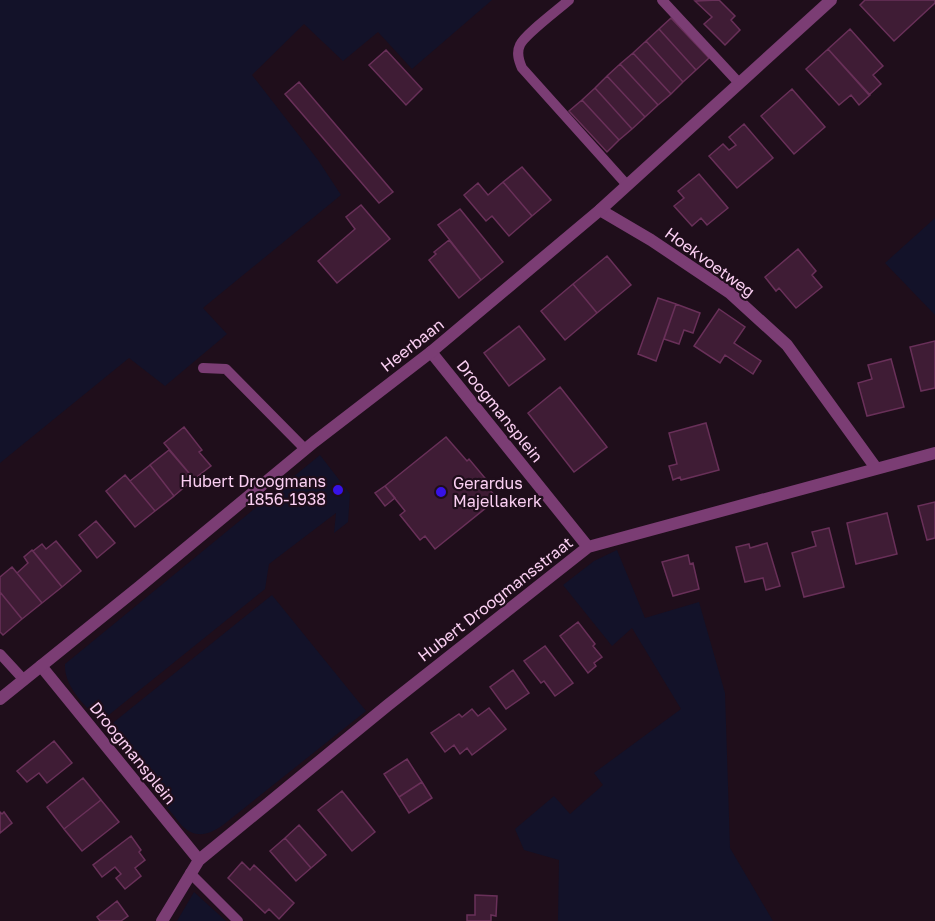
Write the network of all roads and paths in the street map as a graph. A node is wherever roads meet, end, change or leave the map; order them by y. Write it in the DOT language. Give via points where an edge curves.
graph roads {
  1 [pos="569,0"];
  2 [pos="662,0"];
  3 [pos="831,0"];
  4 [pos="739,83"];
  5 [pos="627,185"];
  6 [pos="600,210"];
  7 [pos="431,352"];
  8 [pos="204,368"];
  9 [pos="305,449"];
  10 [pos="935,453"];
  11 [pos="876,468"];
  12 [pos="588,547"];
  13 [pos="0,654"];
  14 [pos="41,666"];
  15 [pos="24,680"];
  16 [pos="0,699"];
  17 [pos="199,860"];
  18 [pos="190,873"];
  19 [pos="162,921"];
  20 [pos="238,921"];
  1 -- 5 [label="lane" via="521,43 519,62"];
  2 -- 4 [label="lane"];
  3 -- 4 [label="street, Heerbaan"];
  4 -- 5 [label="street, Heerbaan"];
  5 -- 6 [label="street, Heerbaan"];
  6 -- 7 [label="street, Heerbaan"];
  6 -- 11 [label="street, Hoekvoetweg" via="730,293 787,345"];
  7 -- 9 [label="street, Heerbaan"];
  7 -- 12 [label="street, Droogmansplein"];
  8 -- 9 [label="lane" via="226,369"];
  9 -- 14 [label="street, Heerbaan"];
  10 -- 11 [label="street, Hubert Droogmansstraat"];
  11 -- 12 [label="street, Hubert Droogmansstraat"];
  12 -- 17 [label="street, Hubert Droogmansstraat"];
  13 -- 15 [label="lane"];
  14 -- 15 [label="street, Heerbaan"];
  14 -- 17 [label="street, Droogmansplein"];
  15 -- 16 [label="street, Heerbaan"];
  17 -- 18 [label="street, Hubert Droogmansstraat"];
  18 -- 19 [label="street, Hubert Droogmansstraat"];
  18 -- 20 [label="lane"];
}
